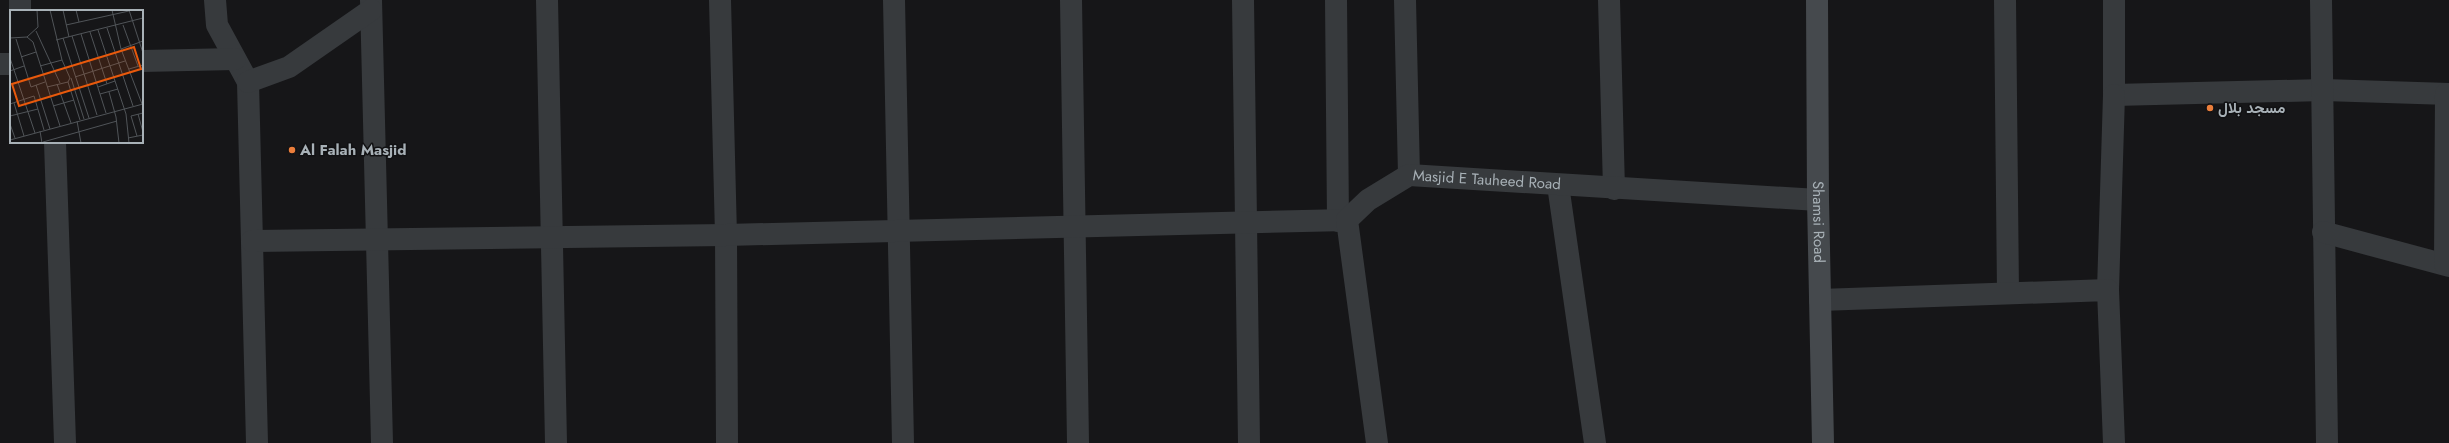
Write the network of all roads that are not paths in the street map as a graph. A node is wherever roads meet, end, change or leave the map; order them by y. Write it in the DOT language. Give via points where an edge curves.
graph roads {
  1 [pos="215,0"];
  2 [pos="548,0"];
  3 [pos="720,0"];
  4 [pos="894,0"];
  5 [pos="1071,0"];
  6 [pos="1244,0"];
  7 [pos="1336,0"];
  8 [pos="1405,0"];
  9 [pos="1609,0"];
  10 [pos="1817,0"];
  11 [pos="2005,0"];
  12 [pos="2114,0"];
  13 [pos="2321,0"];
  14 [pos="371,5"];
  15 [pos="235,59"];
  16 [pos="143,61"];
  17 [pos="248,82"];
  18 [pos="2324,90"];
  19 [pos="2114,94"];
  20 [pos="2448,94"];
  21 [pos="54,143"];
  22 [pos="1409,175"];
  23 [pos="1558,184"];
  24 [pos="1614,189"];
  25 [pos="1818,200"];
  26 [pos="1343,220"];
  27 [pos="1246,223"];
  28 [pos="1076,227"];
  29 [pos="898,230"];
  30 [pos="2323,232"];
  31 [pos="726,235"];
  32 [pos="552,238"];
  33 [pos="377,239"];
  34 [pos="252,240"];
  35 [pos="2447,265"];
  36 [pos="2108,290"];
  37 [pos="2008,293"];
  38 [pos="1820,300"];
  39 [pos="65,443"];
  40 [pos="257,443"];
  41 [pos="382,443"];
  42 [pos="556,443"];
  43 [pos="727,443"];
  44 [pos="903,443"];
  45 [pos="1078,443"];
  46 [pos="1249,443"];
  47 [pos="1377,443"];
  48 [pos="1595,443"];
  49 [pos="1822,443"];
  50 [pos="2114,443"];
  51 [pos="2327,443"];
  1 -- 15 [label="street" via="217,25"];
  2 -- 32 [label="street"];
  3 -- 31 [label="street"];
  4 -- 29 [label="street"];
  5 -- 28 [label="street"];
  6 -- 27 [label="street"];
  7 -- 26 [label="street"];
  8 -- 22 [label="street"];
  9 -- 24 [label="street"];
  10 -- 25 [label="street, Shamsi Road"];
  11 -- 37 [label="street"];
  12 -- 19 [label="street"];
  13 -- 18 [label="street"];
  14 -- 17 [label="street" via="289,67"];
  14 -- 33 [label="street"];
  15 -- 16 [label="street"];
  15 -- 17 [label="street"];
  17 -- 34 [label="street"];
  18 -- 19 [label="street"];
  18 -- 20 [label="street"];
  18 -- 30 [label="street"];
  19 -- 36 [label="street"];
  20 -- 35 [label="street"];
  21 -- 39 [label="street"];
  22 -- 23 [label="street, Masjid E Tauheed Road"];
  22 -- 26 [label="street, Masjid E Tauheed Road" via="1368,200"];
  23 -- 24 [label="street, Masjid E Tauheed Road"];
  23 -- 48 [label="street"];
  24 -- 25 [label="street, Masjid E Tauheed Road"];
  25 -- 38 [label="street, Shamsi Road"];
  26 -- 27 [label="street"];
  26 -- 47 [label="street"];
  27 -- 28 [label="street"];
  27 -- 46 [label="street"];
  28 -- 29 [label="street"];
  28 -- 45 [label="street"];
  29 -- 31 [label="street"];
  29 -- 44 [label="street"];
  30 -- 35 [label="street"];
  30 -- 51 [label="street"];
  31 -- 32 [label="street"];
  31 -- 43 [label="street"];
  32 -- 33 [label="street"];
  32 -- 42 [label="street"];
  33 -- 34 [label="street"];
  33 -- 41 [label="street"];
  34 -- 40 [label="street"];
  36 -- 37 [label="street"];
  36 -- 50 [label="street"];
  37 -- 38 [label="street"];
  38 -- 49 [label="street, Shamsi Road"];
}
